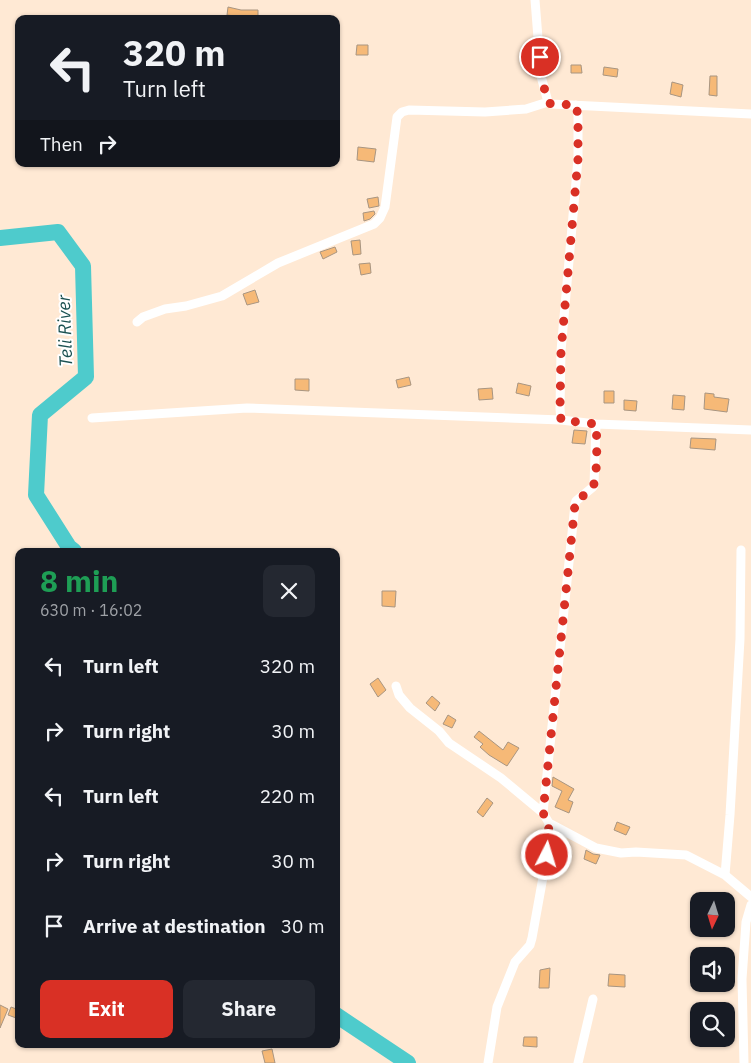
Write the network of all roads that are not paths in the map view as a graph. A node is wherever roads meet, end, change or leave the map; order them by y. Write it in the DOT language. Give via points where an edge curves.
graph roads {
  1 [pos="536,0"];
  2 [pos="548,102"];
  3 [pos="576,105"];
  4 [pos="751,114"];
  5 [pos="137,322"];
  6 [pos="92,418"];
  7 [pos="561,420"];
  8 [pos="596,424"];
  9 [pos="751,430"];
  10 [pos="741,550"];
  11 [pos="396,686"];
  12 [pos="543,813"];
  13 [pos="549,823"];
  14 [pos="725,875"];
  15 [pos="751,897"];
  16 [pos="751,905"];
  17 [pos="593,998"];
  18 [pos="488,1063"];
  19 [pos="578,1063"];
  20 [pos="744,1063"];
  1 -- 2 [label="street" via="541,76"];
  2 -- 3 [label="street"];
  2 -- 5 [label="street" via="526,109 485,112 402,112 397,117 385,207 374,224 278,263 222,296 165,309"];
  3 -- 4 [label="street"];
  3 -- 7 [label="street" via="578,159 561,351"];
  6 -- 7 [label="street" via="247,408"];
  7 -- 8 [label="street"];
  8 -- 9 [label="street"];
  8 -- 12 [label="street" via="594,484 575,504"];
  10 -- 14 [label="street" via="740,640"];
  11 -- 12 [label="street" via="410,708 449,743 501,778"];
  12 -- 13 [label="street"];
  13 -- 14 [label="street" via="596,848 621,854 686,855"];
  13 -- 18 [label="street" via="547,855 532,938 515,962 497,1006"];
  14 -- 15 [label="street"];
  16 -- 20 [label="street" via="746,922 742,979"];
  17 -- 19 [label="street"];
}
